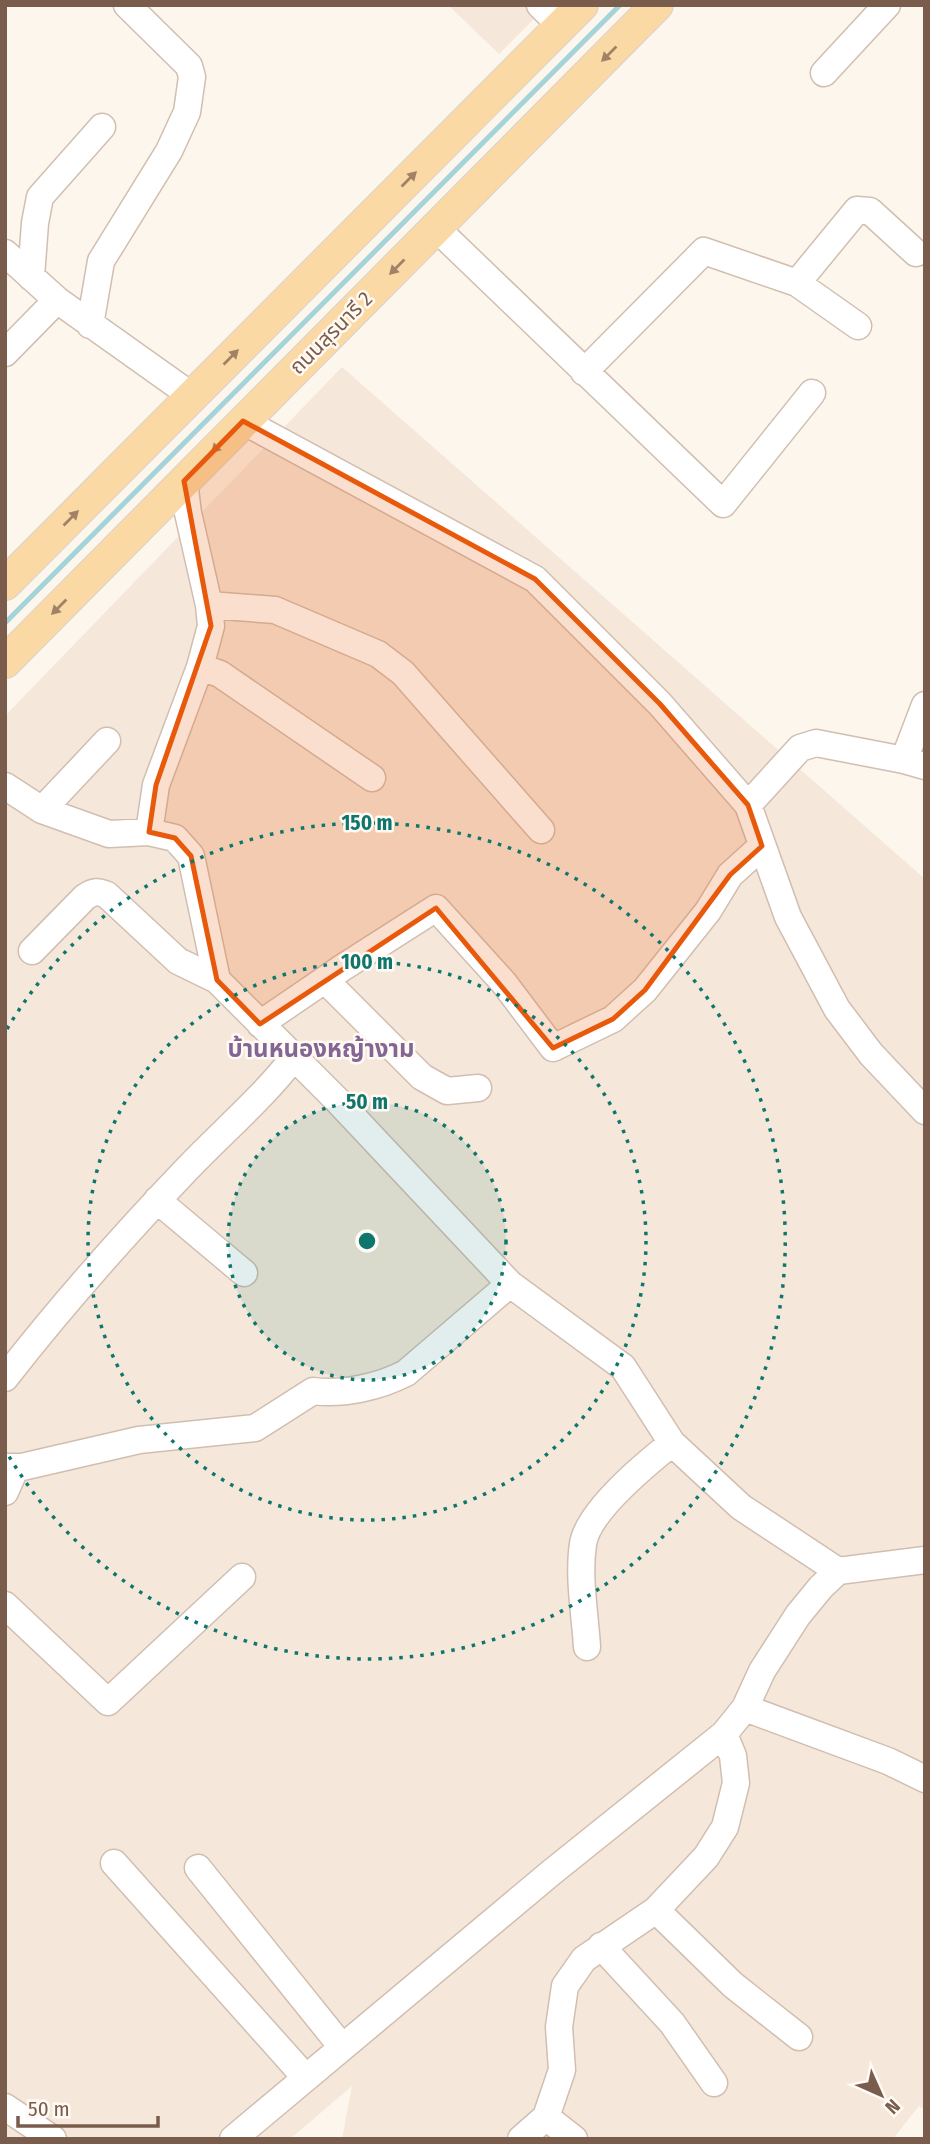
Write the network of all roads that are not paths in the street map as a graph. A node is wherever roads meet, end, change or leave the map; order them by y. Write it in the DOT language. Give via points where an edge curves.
graph roads {
  1 [pos="127,5"];
  2 [pos="657,5"];
  3 [pos="887,5"];
  4 [pos="561,12"];
  5 [pos="824,73"];
  6 [pos="102,127"];
  7 [pos="436,228"];
  8 [pos="5,253"];
  9 [pos="916,253"];
  10 [pos="31,276"];
  11 [pos="797,283"];
  12 [pos="57,300"];
  13 [pos="90,325"];
  14 [pos="858,326"];
  15 [pos="5,353"];
  16 [pos="584,372"];
  17 [pos="812,393"];
  18 [pos="192,396"];
  19 [pos="243,421"];
  20 [pos="184,481"];
  21 [pos="5,584"];
  22 [pos="209,605"];
  23 [pos="5,662"];
  24 [pos="200,667"];
  25 [pos="925,705"];
  26 [pos="107,741"];
  27 [pos="914,763"];
  28 [pos="372,778"];
  29 [pos="5,786"];
  30 [pos="748,805"];
  31 [pos="42,810"];
  32 [pos="541,830"];
  33 [pos="149,832"];
  34 [pos="762,846"];
  35 [pos="32,951"];
  36 [pos="217,980"];
  37 [pos="324,980"];
  38 [pos="260,1024"];
  39 [pos="294,1057"];
  40 [pos="478,1088"];
  41 [pos="925,1111"];
  42 [pos="157,1200"];
  43 [pos="244,1273"];
  44 [pos="510,1284"];
  45 [pos="5,1378"];
  46 [pos="672,1443"];
  47 [pos="11,1467"];
  48 [pos="5,1492"];
  49 [pos="925,1560"];
  50 [pos="838,1572"];
  51 [pos="242,1577"];
  52 [pos="5,1605"];
  53 [pos="587,1647"];
  54 [pos="745,1708"];
  55 [pos="724,1734"];
  56 [pos="925,1779"];
  57 [pos="114,1863"];
  58 [pos="198,1868"];
  59 [pos="656,1910"];
  60 [pos="601,1946"];
  61 [pos="799,2037"];
  62 [pos="342,2047"];
  63 [pos="306,2078"];
  64 [pos="714,2083"];
  65 [pos="8,2117"];
  66 [pos="546,2117"];
  67 [pos="52,2139"];
  68 [pos="233,2139"];
  69 [pos="521,2139"];
  70 [pos="574,2139"];
  1 -- 13 [label="street" via="189,66 192,77 187,112 170,151 101,261"];
  2 -- 7 [label="main road, ถนนสุรนารี 2, one-way"];
  3 -- 5 [label="street"];
  18 -- 4 [label="main road, one-way"];
  6 -- 10 [label="street" via="40,197"];
  7 -- 16 [label="street"];
  7 -- 19 [label="main road, ถนนสุรนารี 2, one-way"];
  8 -- 10 [label="street"];
  9 -- 11 [label="street" via="870,211 858,210"];
  10 -- 12 [label="street"];
  11 -- 14 [label="street"];
  11 -- 16 [label="street" via="704,251"];
  12 -- 13 [label="street"];
  12 -- 15 [label="street"];
  13 -- 18 [label="street"];
  16 -- 17 [label="street" via="723,504"];
  21 -- 18 [label="main road, one-way"];
  19 -- 20 [label="main road, ถนนสุรนารี 2, one-way"];
  19 -- 30 [label="street" via="535,579 660,704"];
  20 -- 22 [label="street"];
  20 -- 23 [label="main road, ถนนสุรนารี 2, one-way"];
  22 -- 24 [label="street" via="211,626"];
  22 -- 32 [label="street" via="275,610 378,654 403,673"];
  24 -- 28 [label="street" via="220,674"];
  24 -- 33 [label="street" via="156,785"];
  25 -- 27 [label="street"];
  26 -- 31 [label="street"];
  27 -- 30 [label="street" via="816,743 800,748"];
  29 -- 31 [label="street"];
  30 -- 34 [label="street"];
  31 -- 33 [label="street" via="109,834"];
  33 -- 36 [label="street" via="175,838 191,856"];
  34 -- 37 [label="street" via="730,876 645,990 613,1019 553,1048 504,983 436,908"];
  34 -- 41 [label="street" via="788,917 837,1009 870,1054"];
  35 -- 36 [label="street" via="85,897 100,892 178,961"];
  36 -- 38 [label="street"];
  37 -- 38 [label="street"];
  37 -- 40 [label="street" via="422,1077 447,1091"];
  38 -- 39 [label="street"];
  39 -- 42 [label="street"];
  39 -- 44 [label="street"];
  42 -- 43 [label="street"];
  42 -- 45 [label="street" via="80,1284"];
  44 -- 46 [label="street" via="623,1367"];
  44 -- 47 [label="street" via="406,1373 377,1384 332,1393 313,1391 255,1428 139,1440"];
  46 -- 50 [label="street" via="741,1507"];
  46 -- 53 [label="street" via="630,1479 587,1531 583,1542"];
  47 -- 48 [label="street"];
  49 -- 50 [label="street"];
  50 -- 54 [label="street" via="798,1615 762,1671"];
  51 -- 52 [label="street" via="108,1702"];
  54 -- 55 [label="street"];
  54 -- 56 [label="street"];
  55 -- 59 [label="street" via="736,1770 730,1815 706,1857"];
  55 -- 62 [label="street"];
  57 -- 63 [label="street"];
  58 -- 62 [label="street"];
  59 -- 60 [label="street"];
  59 -- 61 [label="street" via="733,1984"];
  60 -- 64 [label="street" via="672,2023"];
  60 -- 66 [label="street" via="584,1959 565,1986 559,2027 562,2070"];
  62 -- 63 [label="street"];
  63 -- 68 [label="street"];
  65 -- 67 [label="street"];
  66 -- 69 [label="street"];
  66 -- 70 [label="street"];
}
